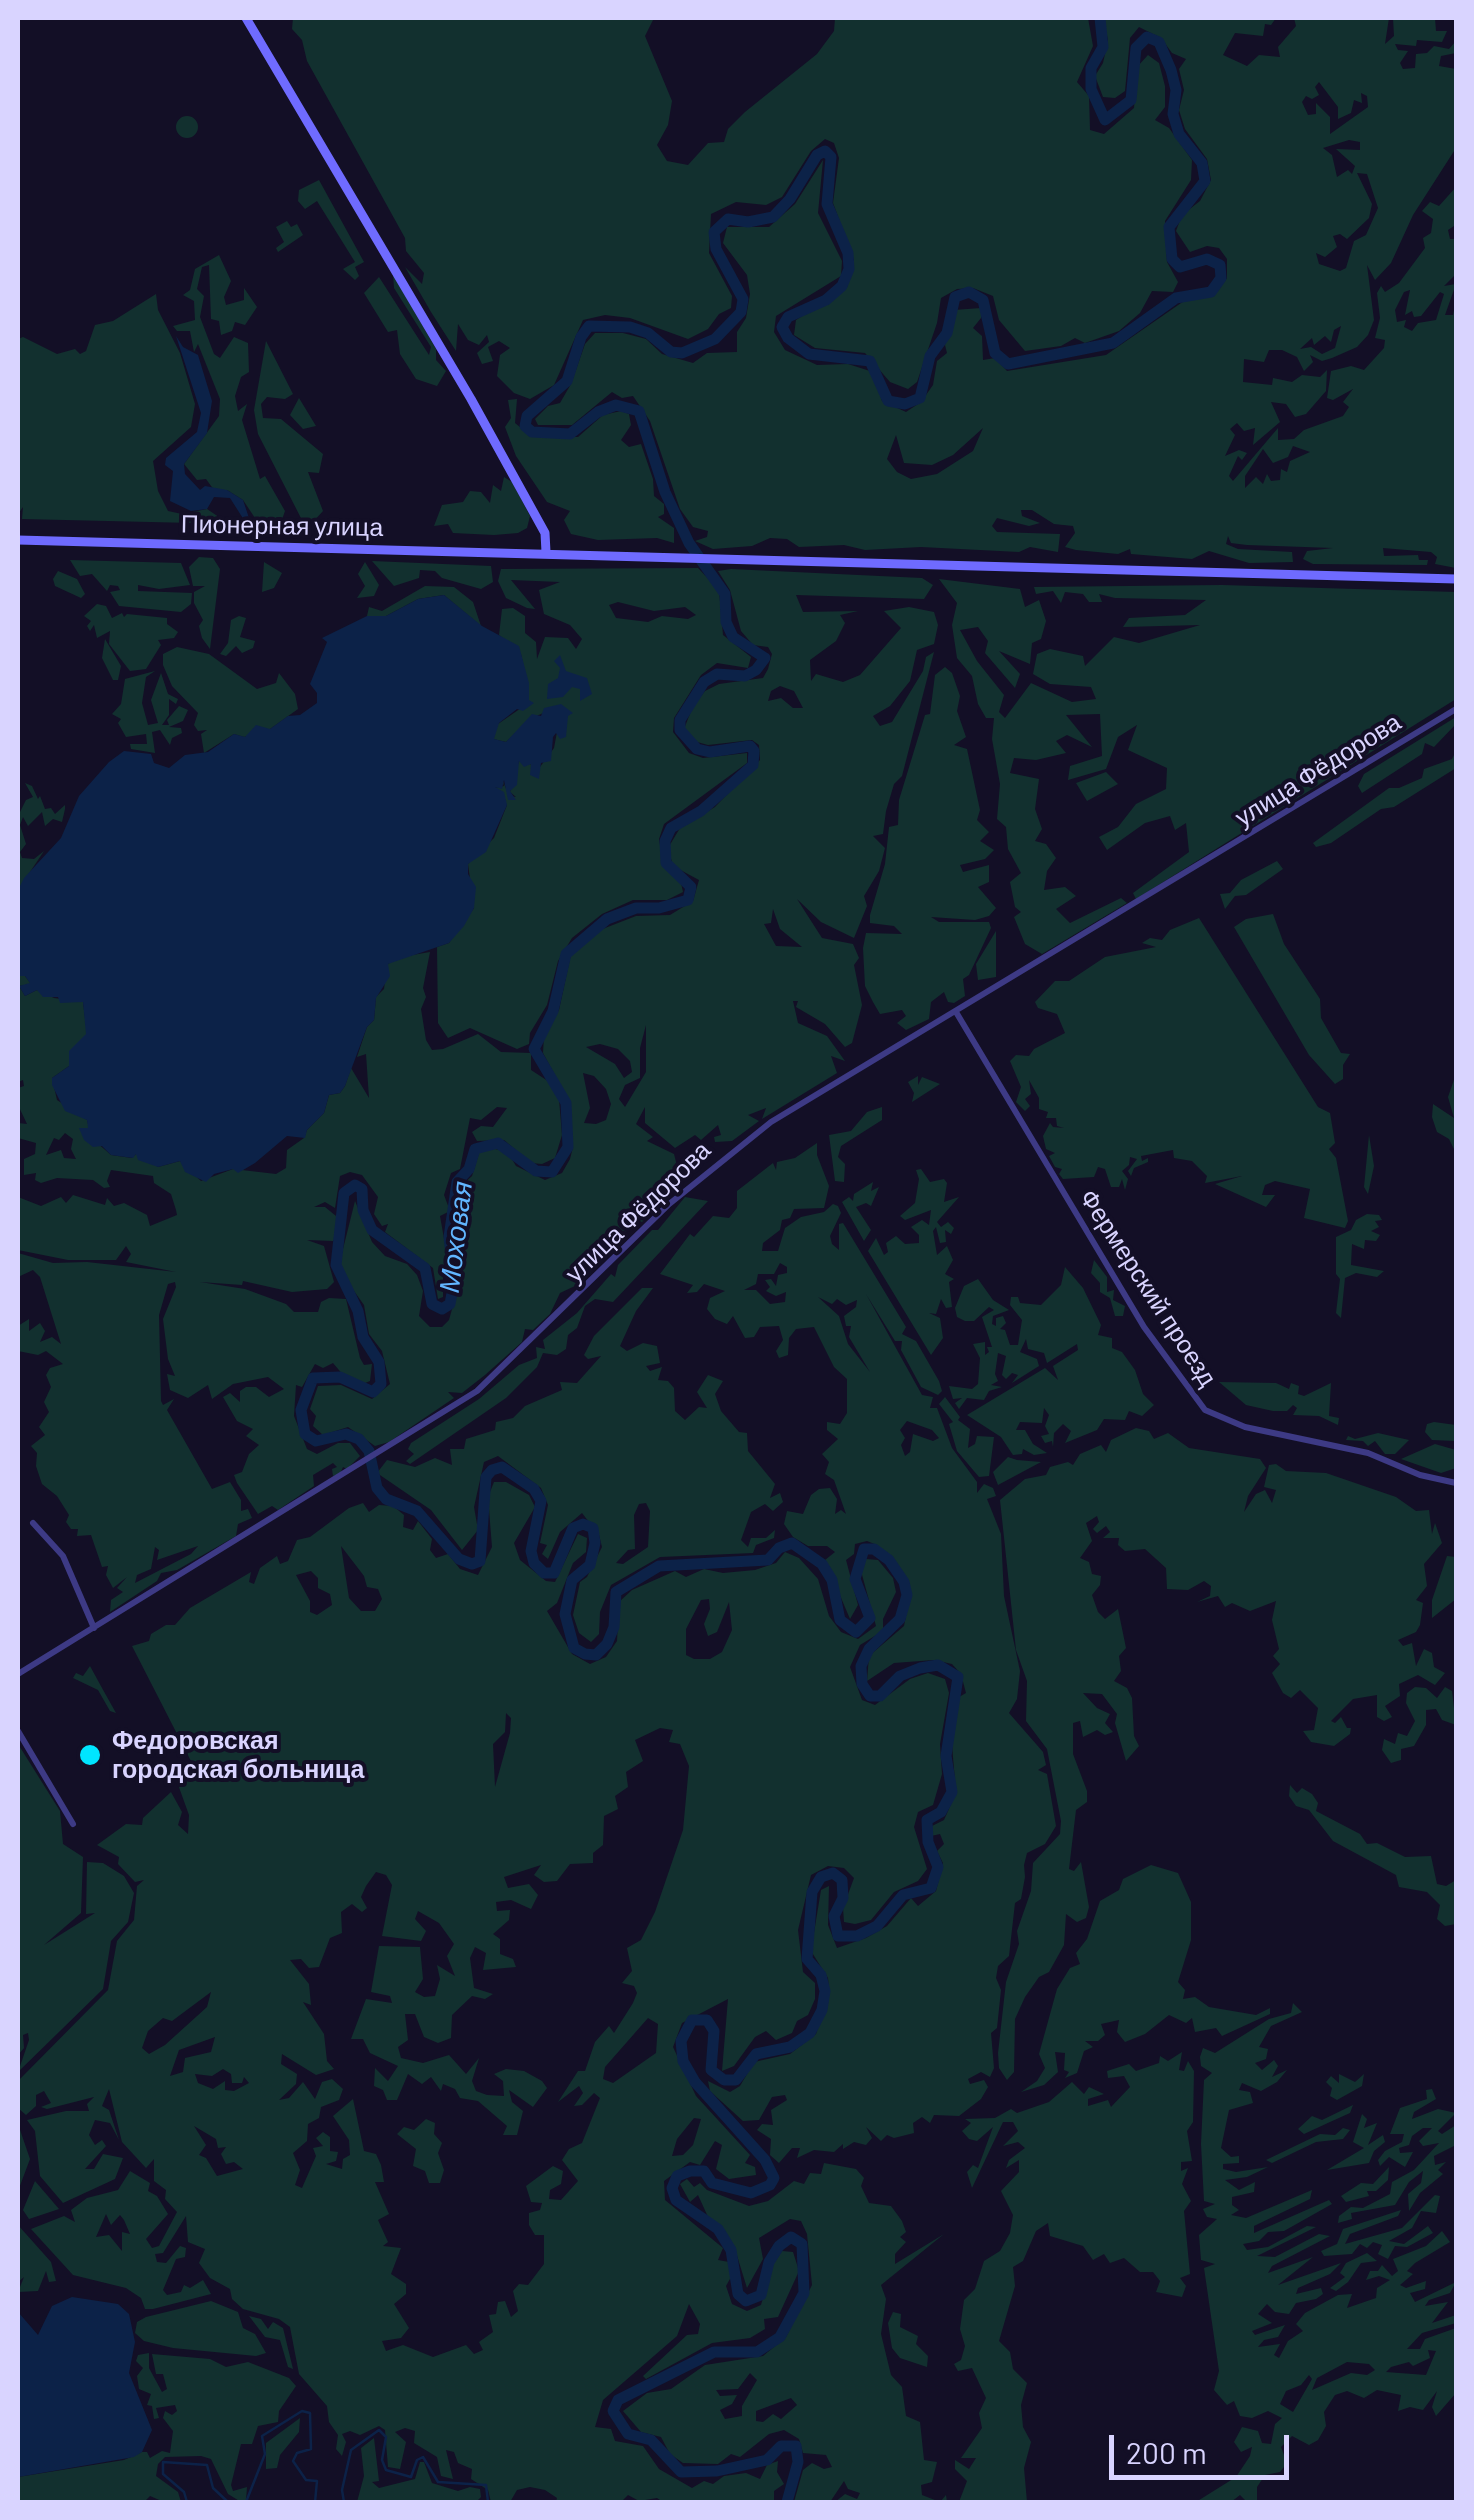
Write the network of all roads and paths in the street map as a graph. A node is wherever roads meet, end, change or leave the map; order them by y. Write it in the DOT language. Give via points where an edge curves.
graph roads {
  1 [pos="246,18"];
  2 [pos="18,540"];
  3 [pos="546,552"];
  4 [pos="1456,579"];
  5 [pos="1456,709"];
  6 [pos="956,1012"];
  7 [pos="1456,1483"];
  8 [pos="33,1523"];
  9 [pos="94,1628"];
  10 [pos="18,1674"];
  11 [pos="18,1731"];
  12 [pos="73,1824"];
  1 -- 3 [label="main road" via="471,399 545,533"];
  2 -- 3 [label="main road, Пионерная улица"];
  3 -- 4 [label="main road, Пионерная улица"];
  5 -- 6 [label="street, улица Фёдорова"];
  6 -- 7 [label="street, Фермерский проезд" via="1144,1327 1205,1410"];
  6 -- 9 [label="street, улица Фёдорова" via="720,1159 494,1378"];
  8 -- 9 [label="street" via="62,1556"];
  9 -- 10 [label="street, улица Фёдорова"];
  11 -- 12 [label="street"];
}
